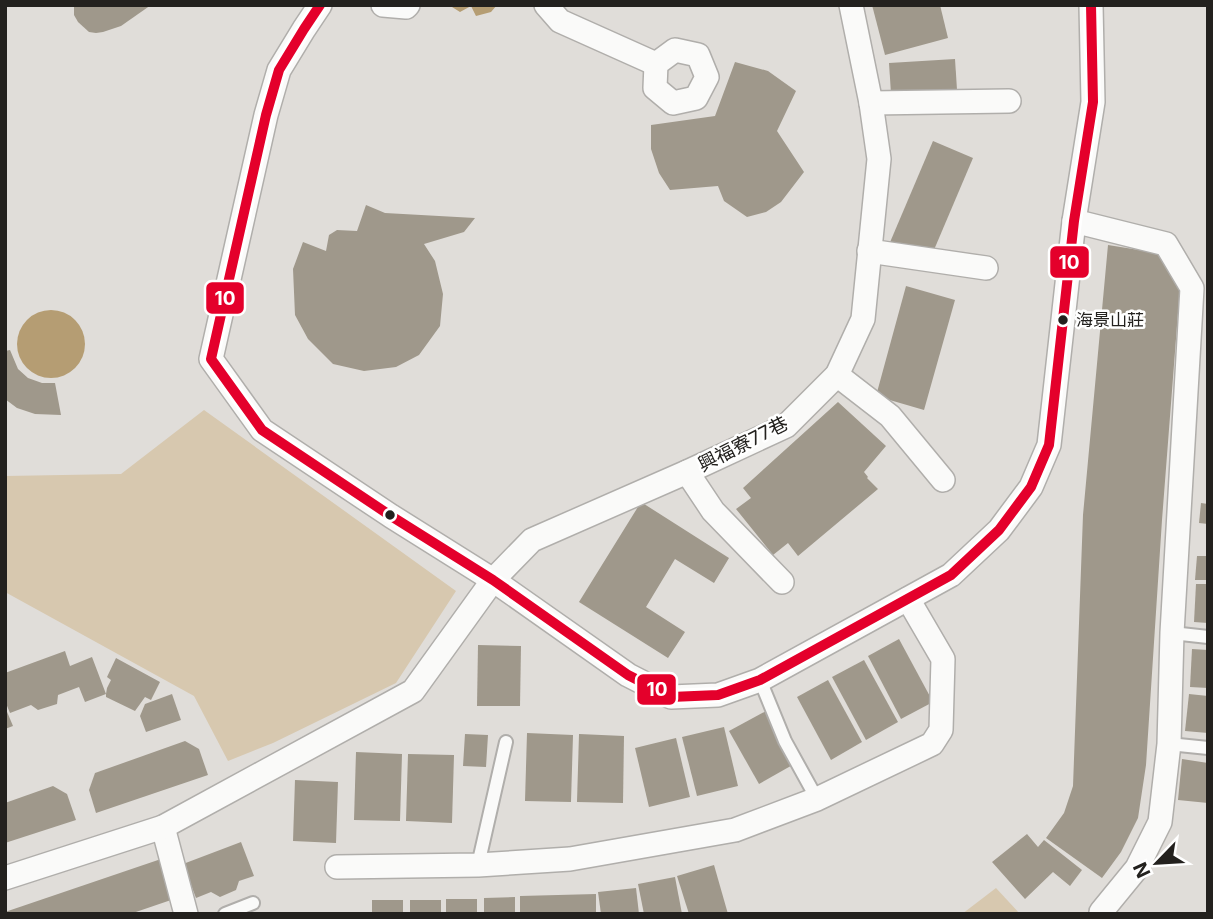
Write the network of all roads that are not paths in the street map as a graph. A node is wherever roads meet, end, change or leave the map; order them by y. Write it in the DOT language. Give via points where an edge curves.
graph roads {
  1 [pos="320,5"];
  2 [pos="383,5"];
  3 [pos="408,5"];
  4 [pos="546,5"];
  5 [pos="851,5"];
  6 [pos="1091,5"];
  7 [pos="656,64"];
  8 [pos="1009,101"];
  9 [pos="871,103"];
  10 [pos="1074,221"];
  11 [pos="869,251"];
  12 [pos="986,268"];
  13 [pos="837,375"];
  14 [pos="687,472"];
  15 [pos="943,480"];
  16 [pos="493,580"];
  17 [pos="782,582"];
  18 [pos="908,599"];
  19 [pos="1172,633"];
  20 [pos="1208,636"];
  21 [pos="760,680"];
  22 [pos="506,743"];
  23 [pos="1169,744"];
  24 [pos="1208,748"];
  25 [pos="817,799"];
  26 [pos="163,827"];
  27 [pos="478,865"];
  28 [pos="337,867"];
  29 [pos="5,878"];
  30 [pos="253,903"];
  31 [pos="1101,912"];
  32 [pos="186,914"];
  33 [pos="225,914"];
  1 -- 16 [label="street" via="279,70 265,114 211,359 262,430"];
  2 -- 3 [label="street"];
  4 -- 7 [label="street" via="559,21"];
  5 -- 9 [label="street, 興福寮77巷"];
  6 -- 10 [label="street" via="1093,102"];
  8 -- 9 [label="street"];
  9 -- 11 [label="street, 興福寮77巷" via="879,159"];
  10 -- 18 [label="street" via="1049,445 1031,487 999,530 951,575"];
  10 -- 19 [label="street" via="1167,244 1192,288"];
  11 -- 12 [label="street"];
  11 -- 13 [label="street, 興福寮77巷" via="863,319"];
  13 -- 14 [label="street, 興福寮77巷" via="786,426"];
  13 -- 15 [label="street" via="890,416"];
  14 -- 16 [label="street, 興福寮77巷" via="532,540"];
  14 -- 17 [label="street" via="713,510"];
  16 -- 21 [label="street" via="628,675 671,697 718,695"];
  16 -- 26 [label="street, 興福寮77巷" via="413,691"];
  18 -- 21 [label="street"];
  18 -- 25 [label="street" via="943,659 941,730 932,744"];
  19 -- 20 [label="lane"];
  19 -- 23 [label="street"];
  21 -- 25 [label="lane" via="785,741"];
  22 -- 27 [label="lane"];
  23 -- 24 [label="lane"];
  23 -- 31 [label="street" via="1160,822 1137,868"];
  25 -- 27 [label="street" via="735,830 570,859"];
  26 -- 29 [label="street, 興福寮77巷"];
  26 -- 32 [label="street"];
  27 -- 28 [label="street"];
  30 -- 33 [label="lane"];
}
